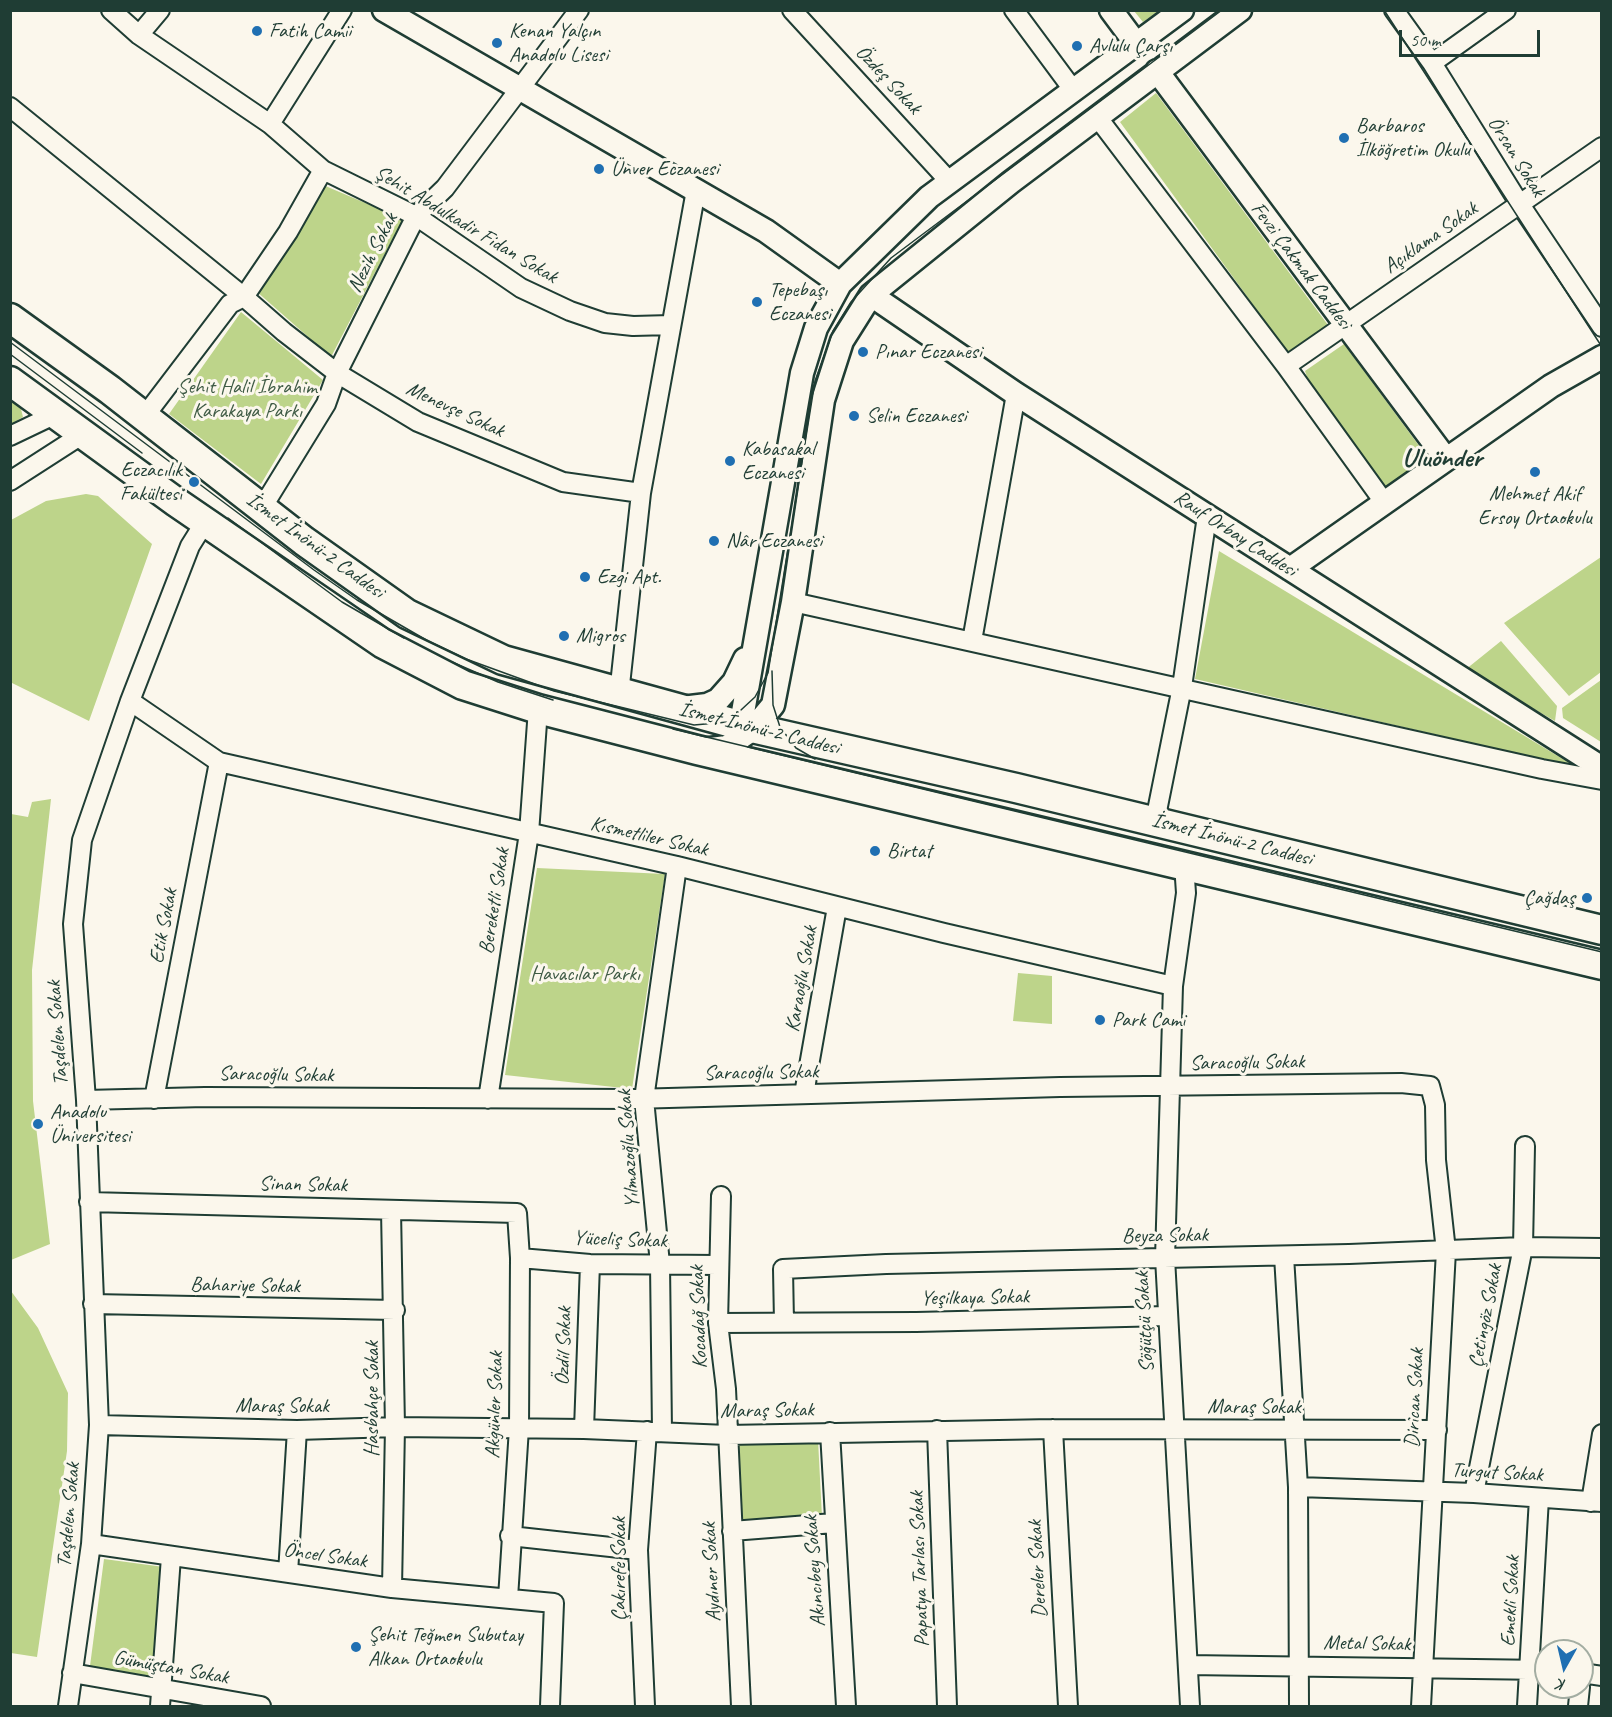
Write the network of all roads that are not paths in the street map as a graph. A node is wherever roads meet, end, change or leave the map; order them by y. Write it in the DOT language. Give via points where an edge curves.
graph roads {
  1 [pos="111,10"];
  2 [pos="160,10"];
  3 [pos="342,10"];
  4 [pos="384,10"];
  5 [pos="579,10"];
  6 [pos="792,10"];
  7 [pos="1014,10"];
  8 [pos="1111,10"];
  9 [pos="1182,10"];
  10 [pos="1240,10"];
  11 [pos="1394,10"];
  12 [pos="1506,10"];
  13 [pos="139,35"];
  14 [pos="1137,45"];
  15 [pos="1432,63"];
  16 [pos="1157,71"];
  17 [pos="519,89"];
  18 [pos="1074,91"];
  19 [pos="10,107"];
  20 [pos="1098,118"];
  21 [pos="270,124"];
  22 [pos="1602,147"];
  23 [pos="323,170"];
  24 [pos="950,182"];
  25 [pos="696,190"];
  26 [pos="1519,203"];
  27 [pos="416,216"];
  28 [pos="840,284"];
  29 [pos="871,295"];
  30 [pos="244,297"];
  31 [pos="10,318"];
  32 [pos="671,325"];
  33 [pos="1346,325"];
  34 [pos="1602,327"];
  35 [pos="1602,357"];
  36 [pos="1286,366"];
  37 [pos="337,373"];
  38 [pos="10,381"];
  39 [pos="1016,394"];
  40 [pos="56,414"];
  41 [pos="144,417"];
  42 [pos="83,434"];
  43 [pos="10,436"];
  44 [pos="1446,459"];
  45 [pos="10,481"];
  46 [pos="641,493"];
  47 [pos="1384,502"];
  48 [pos="262,508"];
  49 [pos="1207,516"];
  50 [pos="205,522"];
  51 [pos="1290,569"];
  52 [pos="793,602"];
  53 [pos="760,619"];
  54 [pos="972,641"];
  55 [pos="778,685"];
  56 [pos="1182,687"];
  57 [pos="619,694"];
  58 [pos="130,701"];
  59 [pos="666,706"];
  60 [pos="538,709"];
  61 [pos="744,731"];
  62 [pos="810,742"];
  63 [pos="697,750"];
  64 [pos="219,762"];
  65 [pos="761,765"];
  66 [pos="1602,768"];
  67 [pos="1602,780"];
  68 [pos="1155,821"];
  69 [pos="529,833"];
  70 [pos="1184,864"];
  71 [pos="677,866"];
  72 [pos="837,906"];
  73 [pos="1602,930"];
  74 [pos="1602,964"];
  75 [pos="1173,986"];
  76 [pos="1169,1086"];
  77 [pos="1433,1092"];
  78 [pos="804,1094"];
  79 [pos="154,1098"];
  80 [pos="488,1099"];
  81 [pos="644,1099"];
  82 [pos="86,1100"];
  83 [pos="1525,1146"];
  84 [pos="721,1196"];
  85 [pos="89,1202"];
  86 [pos="391,1210"];
  87 [pos="517,1213"];
  88 [pos="1523,1247"];
  89 [pos="1602,1248"];
  90 [pos="1446,1251"];
  91 [pos="1284,1256"];
  92 [pos="520,1258"];
  93 [pos="1165,1258"];
  94 [pos="590,1264"];
  95 [pos="660,1264"];
  96 [pos="719,1265"];
  97 [pos="93,1304"];
  98 [pos="395,1310"];
  99 [pos="1167,1316"];
  100 [pos="784,1322"];
  101 [pos="718,1323"];
  102 [pos="99,1425"];
  103 [pos="395,1427"];
  104 [pos="519,1428"];
  105 [pos="584,1429"];
  106 [pos="1053,1429"];
  107 [pos="1173,1429"];
  108 [pos="297,1430"];
  109 [pos="937,1430"];
  110 [pos="1295,1430"];
  111 [pos="1437,1430"];
  112 [pos="655,1431"];
  113 [pos="830,1432"];
  114 [pos="1602,1434"];
  115 [pos="726,1436"];
  116 [pos="1298,1487"];
  117 [pos="1432,1492"];
  118 [pos="1474,1493"];
  119 [pos="1539,1498"];
  120 [pos="1596,1502"];
  121 [pos="834,1523"];
  122 [pos="732,1531"];
  123 [pos="510,1536"];
  124 [pos="91,1544"];
  125 [pos="638,1550"];
  126 [pos="171,1557"];
  127 [pos="288,1573"];
  128 [pos="392,1588"];
  129 [pos="508,1598"];
  130 [pos="1538,1639"];
  131 [pos="1188,1665"];
  132 [pos="1299,1665"];
  133 [pos="1425,1667"];
  134 [pos="1534,1669"];
  135 [pos="72,1673"];
  136 [pos="1534,1683"];
  137 [pos="162,1697"];
  138 [pos="68,1707"];
  139 [pos="261,1707"];
  140 [pos="550,1707"];
  141 [pos="645,1707"];
  142 [pos="741,1707"];
  143 [pos="846,1707"];
  144 [pos="948,1707"];
  145 [pos="1068,1707"];
  146 [pos="1190,1707"];
  147 [pos="1299,1707"];
  148 [pos="1421,1707"];
  149 [pos="1527,1707"];
  1 -- 13 [label="street, Şehit Abdulkadir Fidan Sokak"];
  2 -- 13 [label="street"];
  3 -- 21 [label="street"];
  4 -- 17 [label="street"];
  5 -- 17 [label="street, Nezih Sokak"];
  6 -- 24 [label="street, Özdeş Sokak"];
  7 -- 18 [label="street"];
  8 -- 14 [label="street"];
  9 -- 14 [label="street"];
  10 -- 16 [label="street"];
  11 -- 15 [label="street, Örsan Sokak"];
  12 -- 15 [label="street"];
  13 -- 21 [label="street, Şehit Abdulkadir Fidan Sokak"];
  14 -- 18 [label="street"];
  15 -- 26 [label="street, Örsan Sokak"];
  16 -- 20 [label="street"];
  16 -- 33 [label="street, Fevzi Çakmak Caddesi"];
  17 -- 25 [label="street"];
  17 -- 27 [label="street, Nezih Sokak" via="445,188"];
  18 -- 24 [label="street"];
  19 -- 30 [label="street, Menevşe Sokak"];
  20 -- 29 [label="street" via="1011,182"];
  20 -- 36 [label="street"];
  21 -- 23 [label="street, Şehit Abdulkadir Fidan Sokak"];
  22 -- 26 [label="street, Açıklama Sokak"];
  23 -- 27 [label="street, Şehit Abdulkadir Fidan Sokak"];
  23 -- 30 [label="street" via="288,232"];
  24 -- 28 [label="street" via="929,197"];
  25 -- 28 [label="street" via="766,231"];
  25 -- 32 [label="street"];
  26 -- 33 [label="street, Açıklama Sokak"];
  26 -- 34 [label="street, Örsan Sokak"];
  27 -- 32 [label="street, Şehit Abdulkadir Fidan Sokak" via="521,288 570,311 605,323"];
  27 -- 37 [label="street, Nezih Sokak"];
  28 -- 53 [label="street" via="816,328 802,373"];
  29 -- 39 [label="street, Rauf Orbay Caddesi"];
  29 -- 52 [label="street" via="842,341 823,400"];
  30 -- 37 [label="street, Menevşe Sokak"];
  30 -- 41 [label="street" via="230,304"];
  31 -- 41 [label="main road, İsmet İnönü-2 Caddesi"];
  32 -- 46 [label="street"];
  33 -- 36 [label="street, Açıklama Sokak"];
  33 -- 44 [label="street, Fevzi Çakmak Caddesi"];
  35 -- 44 [label="street" via="1551,386"];
  36 -- 47 [label="street"];
  37 -- 46 [label="street, Menevşe Sokak" via="418,422 563,482"];
  37 -- 48 [label="street, Nezih Sokak" via="326,404"];
  38 -- 40 [label="main road, İsmet İnönü-2 Caddesi"];
  39 -- 49 [label="street, Rauf Orbay Caddesi"];
  39 -- 54 [label="street"];
  40 -- 42 [label="main road, İsmet İnönü-2 Caddesi"];
  40 -- 43 [label="street"];
  41 -- 48 [label="main road, İsmet İnönü-2 Caddesi"];
  42 -- 45 [label="street"];
  42 -- 50 [label="main road, İsmet İnönü-2 Caddesi"];
  44 -- 47 [label="street"];
  46 -- 57 [label="street"];
  47 -- 51 [label="street"];
  48 -- 57 [label="main road, İsmet İnönü-2 Caddesi" via="407,614 503,660"];
  49 -- 51 [label="street, Rauf Orbay Caddesi"];
  49 -- 56 [label="street"];
  50 -- 58 [label="street, Taşdelen Sokak" via="190,546"];
  50 -- 60 [label="main road, İsmet İnönü-2 Caddesi" via="382,643 464,685"];
  51 -- 66 [label="street, Rauf Orbay Caddesi"];
  52 -- 54 [label="street"];
  52 -- 55 [label="street"];
  53 -- 59 [label="street" via="741,669 726,693 694,708"];
  53 -- 61 [label="street"];
  54 -- 56 [label="street"];
  55 -- 61 [label="street" via="773,705"];
  55 -- 62 [label="street" via="781,719"];
  56 -- 67 [label="street" via="1542,770"];
  56 -- 68 [label="street"];
  57 -- 59 [label="main road, İsmet İnönü-2 Caddesi"];
  58 -- 64 [label="street, Kısmetliler Sokak"];
  58 -- 82 [label="street, Taşdelen Sokak" via="82,840 73,924"];
  59 -- 61 [label="main road, İsmet İnönü-2 Caddesi"];
  60 -- 63 [label="main road, İsmet İnönü-2 Caddesi"];
  60 -- 69 [label="street, Bereketli Sokak"];
  61 -- 62 [label="main road, İsmet İnönü-2 Caddesi"];
  61 -- 63 [label="street" via="719,749"];
  61 -- 65 [label="street" via="743,753"];
  62 -- 68 [label="main road, İsmet İnönü-2 Caddesi"];
  63 -- 65 [label="main road, İsmet İnönü-2 Caddesi"];
  64 -- 69 [label="street, Kısmetliler Sokak"];
  64 -- 79 [label="street, Etik Sokak"];
  65 -- 70 [label="main road, İsmet İnönü-2 Caddesi"];
  68 -- 73 [label="main road, İsmet İnönü-2 Caddesi"];
  69 -- 71 [label="street, Kısmetliler Sokak"];
  69 -- 80 [label="street, Bereketli Sokak"];
  70 -- 74 [label="main road, İsmet İnönü-2 Caddesi"];
  70 -- 75 [label="street, Söğütçü Sokak" via="1186,893"];
  71 -- 72 [label="street, Kısmetliler Sokak"];
  71 -- 81 [label="street, Yılmazoğlu Sokak"];
  72 -- 75 [label="street, Kısmetliler Sokak"];
  72 -- 78 [label="street, Karaoğlu Sokak"];
  75 -- 76 [label="street, Söğütçü Sokak"];
  76 -- 77 [label="street, Saracoğlu Sokak" via="1401,1083 1430,1086"];
  76 -- 78 [label="street, Saracoğlu Sokak"];
  76 -- 93 [label="street, Söğütçü Sokak"];
  77 -- 90 [label="street, Dirican Sokak"];
  78 -- 81 [label="street, Saracoğlu Sokak"];
  79 -- 80 [label="street, Saracoğlu Sokak"];
  79 -- 82 [label="street, Saracoğlu Sokak"];
  80 -- 81 [label="street, Saracoğlu Sokak"];
  81 -- 95 [label="street, Yılmazoğlu Sokak"];
  82 -- 85 [label="street, Taşdelen Sokak"];
  83 -- 88 [label="street, Çetingöz Sokak"];
  84 -- 96 [label="street, Kocadağ Sokak"];
  85 -- 86 [label="street, Sinan Sokak"];
  85 -- 97 [label="street, Taşdelen Sokak"];
  86 -- 87 [label="street, Sinan Sokak"];
  86 -- 98 [label="street, Hasbahçe Sokak"];
  87 -- 92 [label="street, Akgünler Sokak"];
  88 -- 89 [label="street, Beyza Sokak"];
  88 -- 90 [label="street, Beyza Sokak"];
  88 -- 118 [label="street, Çetingöz Sokak"];
  90 -- 91 [label="street, Beyza Sokak"];
  90 -- 111 [label="street, Dirican Sokak"];
  91 -- 93 [label="street, Beyza Sokak"];
  91 -- 110 [label="street"];
  92 -- 94 [label="street, Yüceliş Sokak"];
  92 -- 104 [label="street, Akgünler Sokak"];
  93 -- 99 [label="street, Söğütçü Sokak"];
  93 -- 100 [label="street, Beyza Sokak" via="783,1269"];
  94 -- 95 [label="street, Yüceliş Sokak"];
  94 -- 105 [label="street, Özdil Sokak"];
  95 -- 96 [label="street, Yüceliş Sokak"];
  95 -- 112 [label="street, Yılmazoğlu Sokak"];
  96 -- 101 [label="street, Kocadağ Sokak"];
  97 -- 98 [label="street, Bahariye Sokak"];
  97 -- 102 [label="street, Taşdelen Sokak"];
  98 -- 103 [label="street, Hasbahçe Sokak"];
  99 -- 100 [label="street, Yeşilkaya Sokak"];
  99 -- 107 [label="street, Söğütçü Sokak"];
  100 -- 101 [label="street, Yeşilkaya Sokak"];
  101 -- 115 [label="street, Kocadağ Sokak" via="726,1389"];
  102 -- 108 [label="street, Maraş Sokak"];
  102 -- 124 [label="street, Taşdelen Sokak"];
  103 -- 104 [label="street, Maraş Sokak"];
  103 -- 108 [label="street, Maraş Sokak"];
  103 -- 128 [label="street, Hasbahçe Sokak"];
  104 -- 105 [label="street, Maraş Sokak"];
  104 -- 123 [label="street, Akgünler Sokak"];
  105 -- 112 [label="street, Maraş Sokak"];
  106 -- 107 [label="street, Maraş Sokak"];
  106 -- 109 [label="street, Maraş Sokak"];
  106 -- 145 [label="street, Dereler Sokak"];
  107 -- 110 [label="street, Maraş Sokak"];
  107 -- 131 [label="street, Söğütçü Sokak"];
  108 -- 127 [label="street"];
  109 -- 113 [label="street, Maraş Sokak"];
  109 -- 144 [label="street, Papatya Tarlası Sokak"];
  110 -- 111 [label="street, Maraş Sokak"];
  110 -- 116 [label="street"];
  111 -- 117 [label="street, Dirican Sokak"];
  112 -- 115 [label="street, Maraş Sokak"];
  112 -- 125 [label="street, Çakırefe Sokak"];
  113 -- 115 [label="street, Maraş Sokak"];
  113 -- 121 [label="street, Akıncıbey Sokak"];
  114 -- 120 [label="street"];
  115 -- 122 [label="street, Aydıner Sokak"];
  116 -- 117 [label="street, Turgut Sokak"];
  116 -- 132 [label="street"];
  117 -- 118 [label="street, Turgut Sokak"];
  117 -- 133 [label="street, Dirican Sokak"];
  118 -- 119 [label="street, Turgut Sokak"];
  119 -- 120 [label="street, Turgut Sokak"];
  119 -- 130 [label="street, Emekli Sokak"];
  121 -- 122 [label="street"];
  121 -- 143 [label="street, Akıncıbey Sokak"];
  122 -- 142 [label="street, Aydıner Sokak"];
  123 -- 125 [label="street"];
  123 -- 129 [label="street, Akgünler Sokak"];
  124 -- 126 [label="street, Öncel Sokak"];
  124 -- 135 [label="street, Taşdelen Sokak"];
  125 -- 141 [label="street, Çakırefe Sokak"];
  126 -- 127 [label="street, Öncel Sokak"];
  126 -- 137 [label="street"];
  127 -- 128 [label="street, Öncel Sokak"];
  128 -- 129 [label="street, Öncel Sokak"];
  129 -- 140 [label="street, Öncel Sokak" via="554,1603"];
  131 -- 132 [label="street, Metal Sokak"];
  131 -- 146 [label="street, Söğütçü Sokak"];
  132 -- 133 [label="street, Metal Sokak"];
  132 -- 147 [label="street"];
  133 -- 134 [label="street, Metal Sokak"];
  133 -- 148 [label="street, Dirican Sokak"];
  135 -- 137 [label="street, Gümüştan Sokak"];
  135 -- 138 [label="street, Taşdelen Sokak"];
  136 -- 149 [label="street, Emekli Sokak"];
  137 -- 139 [label="street, Gümüştan Sokak"];
}
